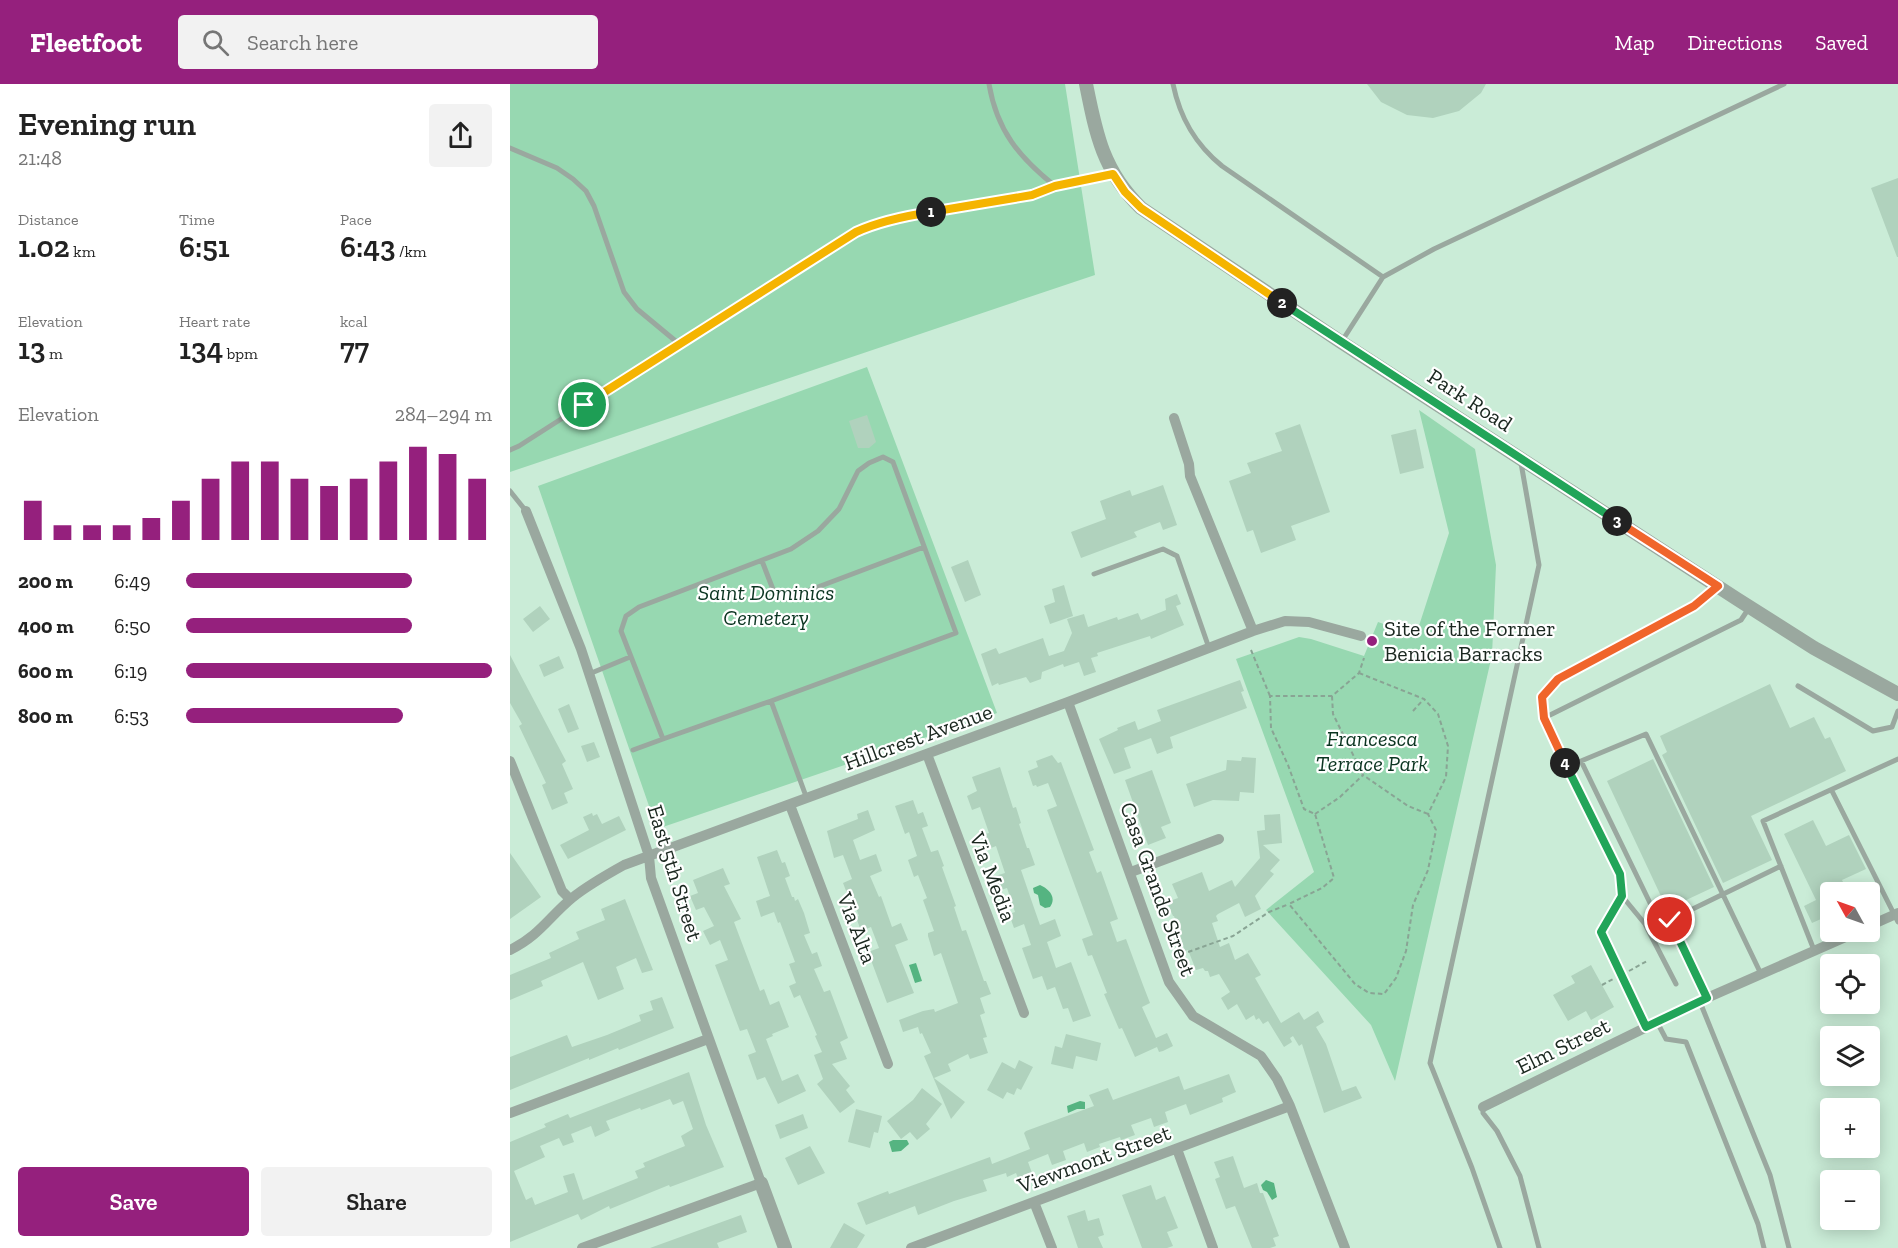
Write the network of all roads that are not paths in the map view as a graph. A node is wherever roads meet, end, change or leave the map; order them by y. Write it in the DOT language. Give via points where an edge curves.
graph roads {
  1 [pos="989,84"];
  2 [pos="1086,84"];
  3 [pos="1173,84"];
  4 [pos="1784,84"];
  5 [pos="510,148"];
  6 [pos="1113,174"];
  7 [pos="1055,186"];
  8 [pos="1383,277"];
  9 [pos="1341,342"];
  10 [pos="678,344"];
  11 [pos="1174,418"];
  12 [pos="510,450"];
  13 [pos="1520,458"];
  14 [pos="510,491"];
  15 [pos="526,511"];
  16 [pos="924,546"];
  17 [pos="762,561"];
  18 [pos="1094,574"];
  19 [pos="1718,586"];
  20 [pos="1750,607"];
  21 [pos="1253,631"];
  22 [pos="1362,636"];
  23 [pos="1210,649"];
  24 [pos="630,657"];
  25 [pos="590,674"];
  26 [pos="1798,686"];
  27 [pos="1898,694"];
  28 [pos="771,701"];
  29 [pos="1068,702"];
  30 [pos="1898,711"];
  31 [pos="1544,718"];
  32 [pos="663,739"];
  33 [pos="633,750"];
  34 [pos="927,754"];
  35 [pos="1898,759"];
  36 [pos="510,761"];
  37 [pos="1832,791"];
  38 [pos="807,799"];
  39 [pos="790,805"];
  40 [pos="1219,839"];
  41 [pos="649,856"];
  42 [pos="1780,866"];
  43 [pos="1131,872"];
  44 [pos="1722,894"];
  45 [pos="1622,896"];
  46 [pos="570,899"];
  47 [pos="1897,917"];
  48 [pos="1670,920"];
  49 [pos="1880,922"];
  50 [pos="1833,942"];
  51 [pos="510,950"];
  52 [pos="1814,950"];
  53 [pos="1761,974"];
  54 [pos="1676,984"];
  55 [pos="1703,1000"];
  56 [pos="1024,1013"];
  57 [pos="1652,1024"];
  58 [pos="708,1039"];
  59 [pos="888,1064"];
  60 [pos="1290,1106"];
  61 [pos="1483,1107"];
  62 [pos="510,1113"];
  63 [pos="1177,1149"];
  64 [pos="761,1183"];
  65 [pos="1034,1202"];
  66 [pos="582,1248"];
  67 [pos="785,1248"];
  68 [pos="911,1248"];
  69 [pos="1052,1248"];
  70 [pos="1213,1248"];
  71 [pos="1345,1248"];
  72 [pos="1500,1248"];
  73 [pos="1539,1248"];
  74 [pos="1764,1248"];
  75 [pos="1789,1248"];
  1 -- 7 [label="lane" via="1000,123 1012,144"];
  2 -- 6 [label="street, Park Road" via="1099,142"];
  3 -- 8 [label="lane" via="1184,121 1208,155"];
  4 -- 8 [label="lane" via="1434,249"];
  5 -- 10 [label="lane" via="557,168 586,191 624,292 637,309"];
  6 -- 7 [label="lane"];
  6 -- 9 [label="street, Park Road" via="1141,208"];
  7 -- 10 [label="lane" via="1032,195 872,225 825,250"];
  8 -- 9 [label="lane"];
  9 -- 13 [label="street, Park Road"];
  10 -- 12 [label="lane"];
  11 -- 21 [label="street" via="1190,476"];
  13 -- 19 [label="street, Park Road"];
  13 -- 72 [label="lane" via="1539,565 1430,1063"];
  14 -- 15 [label="lane"];
  15 -- 25 [label="street, East 5th Street"];
  16 -- 17 [label="lane" via="786,599 774,592"];
  16 -- 17 [label="lane" via="893,462 883,457 858,471 839,509 818,531 791,549"];
  16 -- 28 [label="lane" via="956,633"];
  17 -- 24 [label="lane" via="639,607 626,616 621,630"];
  18 -- 23 [label="lane" via="1163,549 1177,556"];
  19 -- 20 [label="street, Park Road"];
  19 -- 31 [label="lane" via="1694,606 1558,679 1542,697"];
  20 -- 27 [label="street, Park Road"];
  20 -- 31 [label="lane" via="1741,620"];
  21 -- 22 [label="street, Hillcrest Avenue" via="1286,621 1309,622"];
  21 -- 23 [label="street, Hillcrest Avenue"];
  23 -- 29 [label="street, Hillcrest Avenue"];
  24 -- 25 [label="lane"];
  24 -- 32 [label="lane"];
  25 -- 41 [label="street, East 5th Street"];
  26 -- 30 [label="lane" via="1873,731 1892,727"];
  28 -- 32 [label="lane"];
  28 -- 38 [label="lane"];
  29 -- 34 [label="street, Hillcrest Avenue"];
  29 -- 43 [label="street, Casa Grande Street"];
  31 -- 45 [label="lane" via="1620,874"];
  32 -- 33 [label="lane"];
  34 -- 38 [label="street, Hillcrest Avenue"];
  34 -- 56 [label="street, Via Media"];
  35 -- 37 [label="lane"];
  36 -- 46 [label="street" via="562,891"];
  37 -- 42 [label="lane" via="1763,821"];
  37 -- 47 [label="lane"];
  38 -- 39 [label="street, Hillcrest Avenue"];
  39 -- 41 [label="street, Hillcrest Avenue"];
  39 -- 59 [label="street, Via Alta"];
  40 -- 43 [label="street"];
  41 -- 46 [label="street, Hillcrest Avenue" via="597,880"];
  41 -- 58 [label="street, East 5th Street" via="651,879"];
  42 -- 44 [label="lane"];
  42 -- 52 [label="lane"];
  43 -- 60 [label="street, Casa Grande Street" via="1169,982 1193,1016 1261,1056"];
  44 -- 48 [label="lane"];
  44 -- 48 [label="lane" via="1646,734 1581,761 1652,907"];
  44 -- 53 [label="lane"];
  45 -- 54 [label="lane" via="1645,924"];
  45 -- 57 [label="lane" via="1601,932"];
  46 -- 51 [label="street, Hillcrest Avenue" via="539,932"];
  47 -- 49 [label="street"];
  48 -- 55 [label="lane"];
  50 -- 52 [label="street, Elm Street"];
  52 -- 53 [label="street, Elm Street"];
  53 -- 55 [label="street, Elm Street"];
  55 -- 57 [label="street, Elm Street"];
  55 -- 75 [label="lane" via="1770,1175"];
  57 -- 61 [label="street, Elm Street"];
  57 -- 74 [label="lane" via="1666,1039 1686,1042"];
  58 -- 62 [label="street"];
  58 -- 64 [label="street, East 5th Street"];
  60 -- 63 [label="street, Viewmont Street"];
  60 -- 71 [label="street, Casa Grande Street"];
  61 -- 73 [label="lane" via="1520,1176"];
  63 -- 65 [label="street, Viewmont Street"];
  63 -- 70 [label="street"];
  64 -- 66 [label="street"];
  64 -- 67 [label="street, East 5th Street"];
  65 -- 68 [label="street, Viewmont Street"];
  65 -- 69 [label="street"];
}
